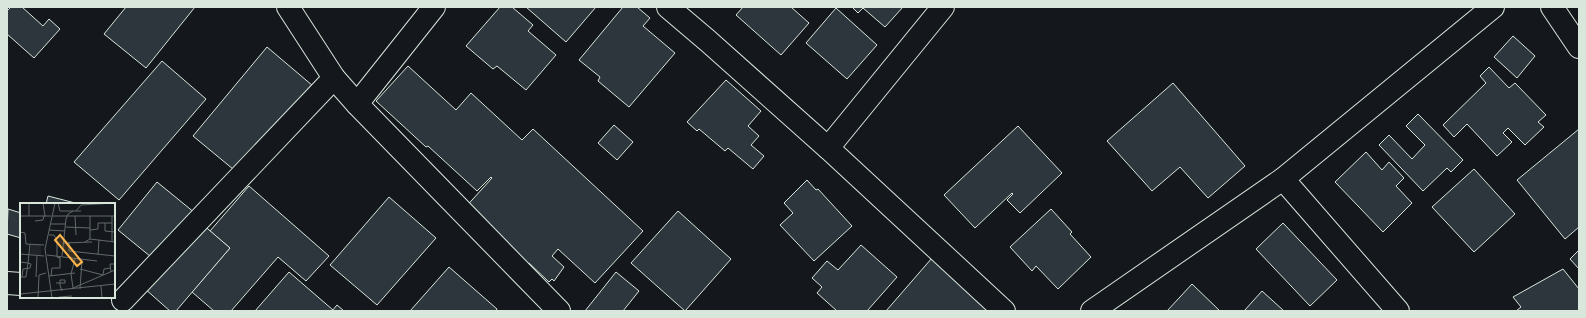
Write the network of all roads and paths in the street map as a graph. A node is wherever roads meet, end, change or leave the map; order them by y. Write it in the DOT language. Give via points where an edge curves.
graph roads {
  1 [pos="288,7"];
  2 [pos="434,7"];
  3 [pos="668,7"];
  4 [pos="943,7"];
  5 [pos="1493,7"];
  6 [pos="1552,7"];
  7 [pos="1579,47"];
  8 [pos="334,78"];
  9 [pos="357,104"];
  10 [pos="828,148"];
  11 [pos="1283,179"];
  12 [pos="7,283"];
  13 [pos="20,284"];
  14 [pos="123,303"];
  15 [pos="1107,307"];
  16 [pos="559,311"];
  17 [pos="1004,311"];
  18 [pos="1398,311"];
  1 -- 8 [label="street"];
  2 -- 9 [label="street"];
  3 -- 10 [label="street"];
  4 -- 10 [label="street"];
  5 -- 11 [label="street"];
  6 -- 7 [label="street"];
  8 -- 9 [label="street"];
  8 -- 14 [label="street"];
  9 -- 16 [label="street"];
  10 -- 17 [label="street"];
  11 -- 15 [label="street"];
  11 -- 18 [label="street"];
  12 -- 13 [label="street"];
}
